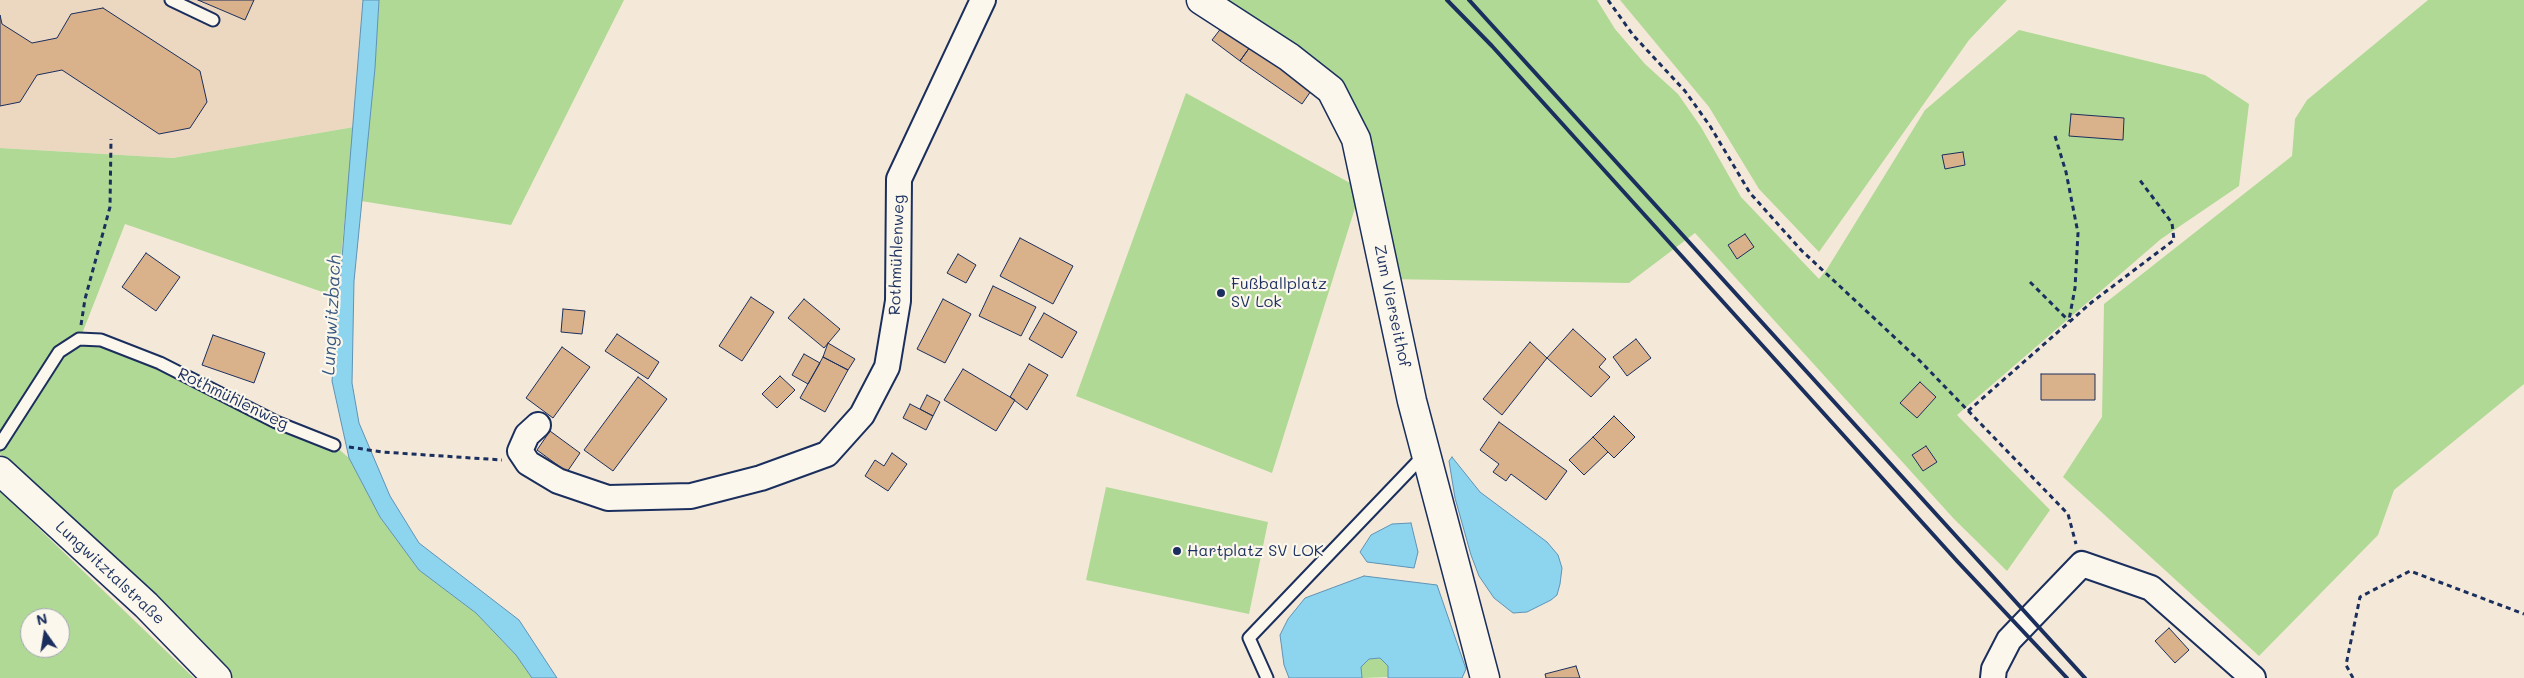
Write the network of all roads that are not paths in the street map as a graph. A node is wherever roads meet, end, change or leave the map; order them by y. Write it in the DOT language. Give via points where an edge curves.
graph roads {
  1 [pos="171,0"];
  2 [pos="983,0"];
  3 [pos="1201,0"];
  4 [pos="214,20"];
  5 [pos="538,426"];
  6 [pos="0,444"];
  7 [pos="334,445"];
  8 [pos="1426,452"];
  9 [pos="0,472"];
  10 [pos="217,678"];
  11 [pos="1267,678"];
  12 [pos="1485,678"];
  13 [pos="1994,678"];
  14 [pos="2252,678"];
  1 -- 4 [label="lane"];
  2 -- 5 [label="street, Rothmühlenweg" via="899,179 898,301 887,368 862,415 827,454 761,478 691,496 608,498 558,481 528,463 520,451 527,435"];
  3 -- 8 [label="street, Zum Vierseithof" via="1289,57 1331,90 1356,138"];
  6 -- 7 [label="lane, Rothmühlenweg" via="59,352 80,339 101,340 160,363 276,422"];
  8 -- 11 [label="lane" via="1249,638"];
  8 -- 12 [label="street, Zum Vierseithof"];
  9 -- 10 [label="street, Lungwitztalstraße" via="146,605"];
  13 -- 14 [label="street" via="1994,669 2009,640 2082,564 2152,588"];
}
